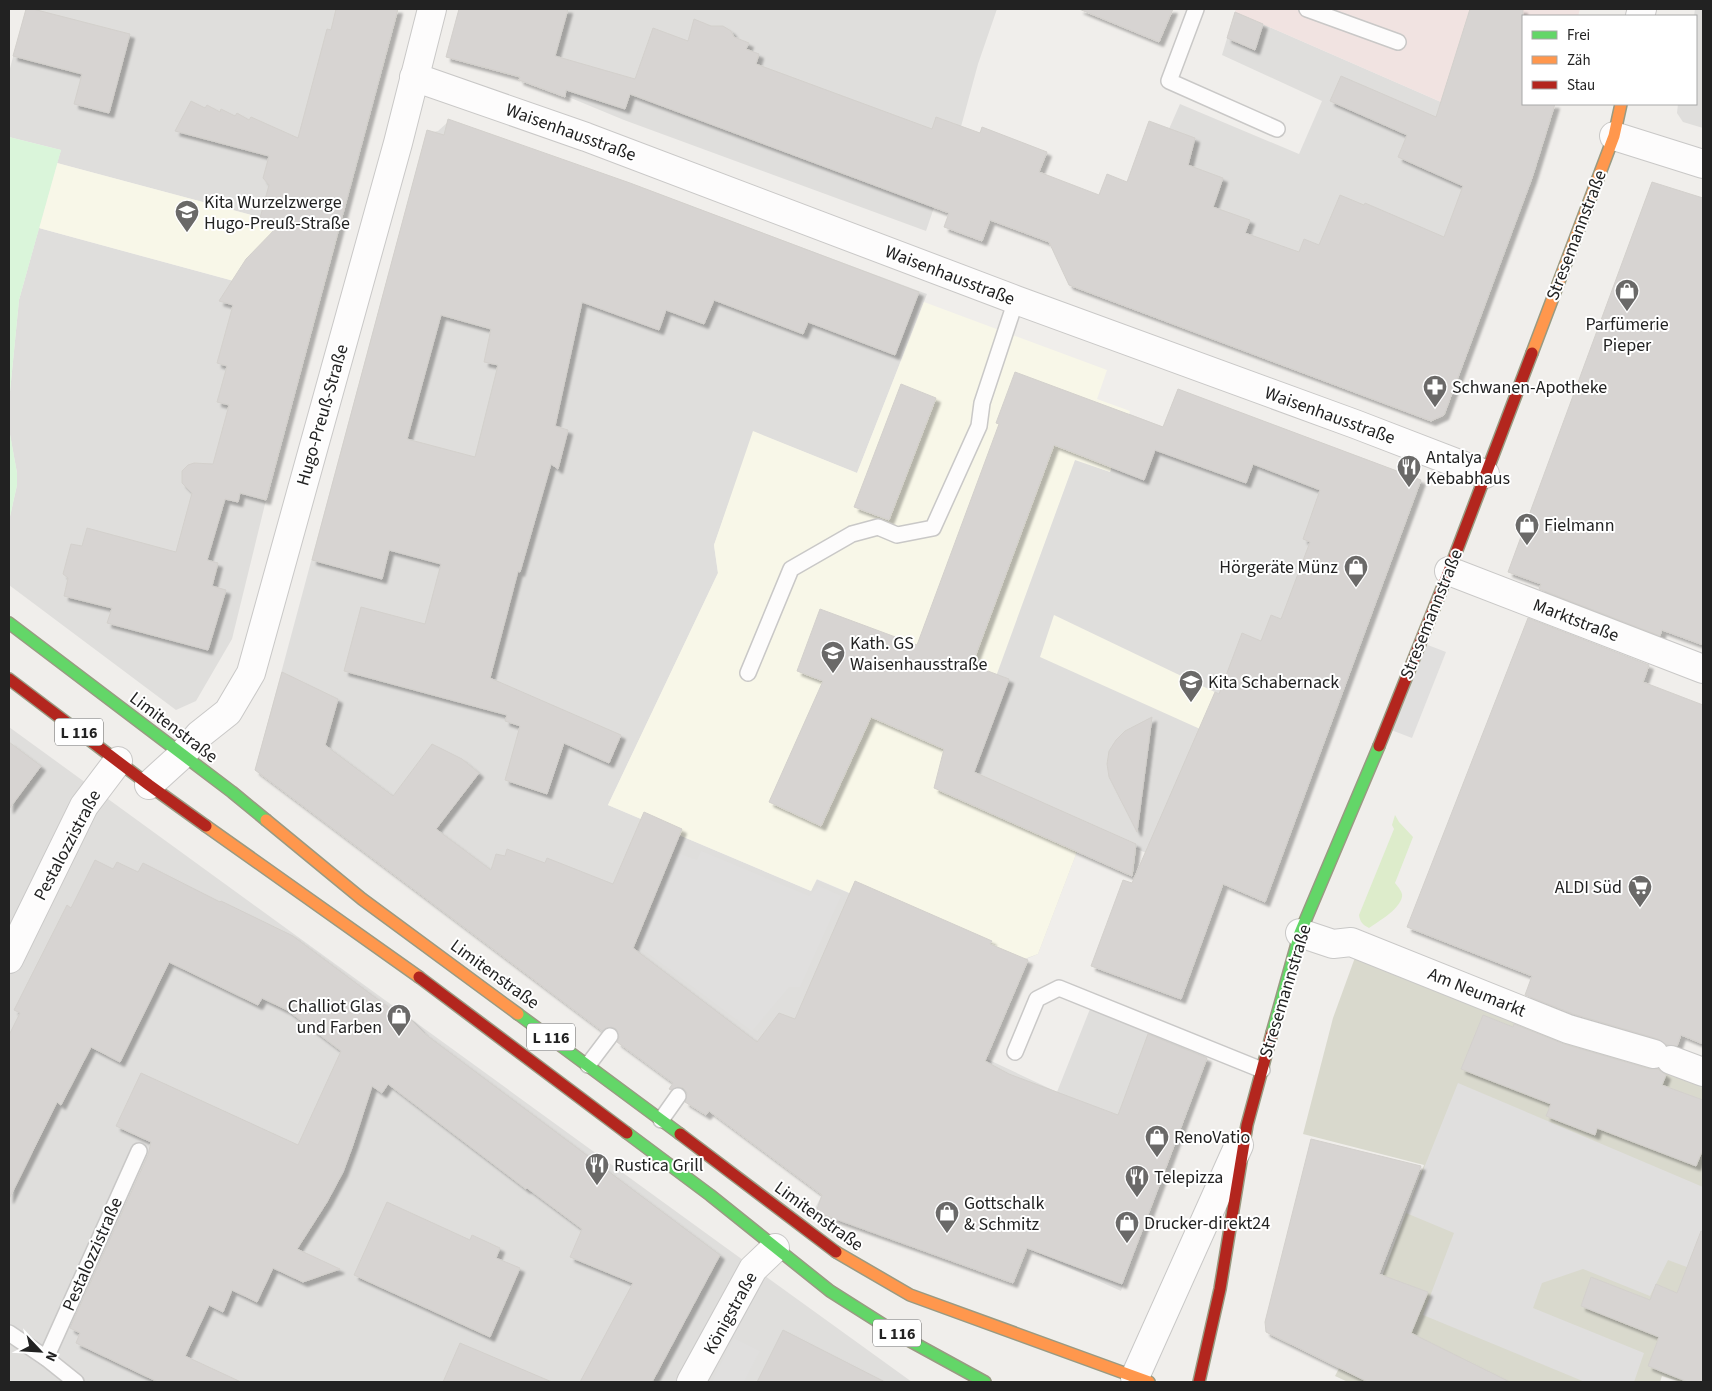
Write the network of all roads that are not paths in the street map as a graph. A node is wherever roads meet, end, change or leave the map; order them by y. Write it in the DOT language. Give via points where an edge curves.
graph roads {
  1 [pos="432,9"];
  2 [pos="1196,9"];
  3 [pos="1307,9"];
  4 [pos="1398,42"];
  5 [pos="414,77"];
  6 [pos="1621,105"];
  7 [pos="1277,129"];
  8 [pos="1614,136"];
  9 [pos="1703,164"];
  10 [pos="1016,300"];
  11 [pos="1485,474"];
  12 [pos="1449,571"];
  13 [pos="9,623"];
  14 [pos="1703,669"];
  15 [pos="748,673"];
  16 [pos="9,679"];
  17 [pos="182,755"];
  18 [pos="118,761"];
  19 [pos="149,785"];
  20 [pos="1300,934"];
  21 [pos="9,959"];
  22 [pos="610,1036"];
  23 [pos="1015,1052"];
  24 [pos="588,1065"];
  25 [pos="1262,1070"];
  26 [pos="1703,1072"];
  27 [pos="678,1096"];
  28 [pos="661,1120"];
  29 [pos="1247,1125"];
  30 [pos="139,1151"];
  31 [pos="774,1248"];
  32 [pos="9,1333"];
  33 [pos="46,1358"];
  34 [pos="1139,1381"];
  35 [pos="76,1382"];
  36 [pos="691,1382"];
  37 [pos="986,1382"];
  38 [pos="1199,1382"];
  1 -- 5 [label="street, Hugo-Preuß-Straße"];
  2 -- 7 [label="lane" via="1169,81"];
  3 -- 4 [label="lane"];
  5 -- 10 [label="street, Waisenhausstraße" via="595,140"];
  5 -- 17 [label="street, Hugo-Preuß-Straße" via="251,673 228,712 199,735"];
  6 -- 8 [label="main road, Stresemannstraße"];
  8 -- 9 [label="street"];
  8 -- 11 [label="main road, Stresemannstraße"];
  10 -- 11 [label="street, Waisenhausstraße"];
  10 -- 15 [label="lane" via="982,403 979,426 933,528 897,535 878,527 852,534 791,570"];
  11 -- 12 [label="main road, Stresemannstraße"];
  12 -- 14 [label="street, Marktstraße"];
  12 -- 20 [label="main road, Stresemannstraße"];
  13 -- 17 [label="main road, Limitenstraße / L 116"];
  16 -- 18 [label="main road, L 116"];
  17 -- 19 [label="street, Hugo-Preuß-Straße"];
  17 -- 24 [label="main road, Limitenstraße / L 116" via="362,899"];
  18 -- 19 [label="main road, L 116"];
  18 -- 21 [label="street, Pestalozzistraße" via="84,806"];
  19 -- 31 [label="main road, L 116" via="481,1023 710,1194"];
  20 -- 25 [label="main road, Stresemannstraße"];
  20 -- 26 [label="street, Am Neumarkt" via="1333,944 1351,942 1568,1029"];
  22 -- 24 [label="lane"];
  23 -- 25 [label="lane" via="1037,999 1059,988"];
  24 -- 28 [label="main road, Limitenstraße / L 116"];
  25 -- 29 [label="main road, Stresemannstraße"];
  27 -- 28 [label="lane"];
  28 -- 34 [label="main road, Limitenstraße / L 116" via="844,1258 910,1295"];
  29 -- 34 [label="street, Stresemannstraße"];
  29 -- 38 [label="main road, Stresemannstraße" via="1220,1289"];
  30 -- 33 [label="lane, Pestalozzistraße"];
  31 -- 36 [label="street, Königstraße" via="753,1268"];
  31 -- 37 [label="main road, L 116" via="830,1291 901,1336"];
  32 -- 33 [label="lane"];
  33 -- 35 [label="lane"];
}
